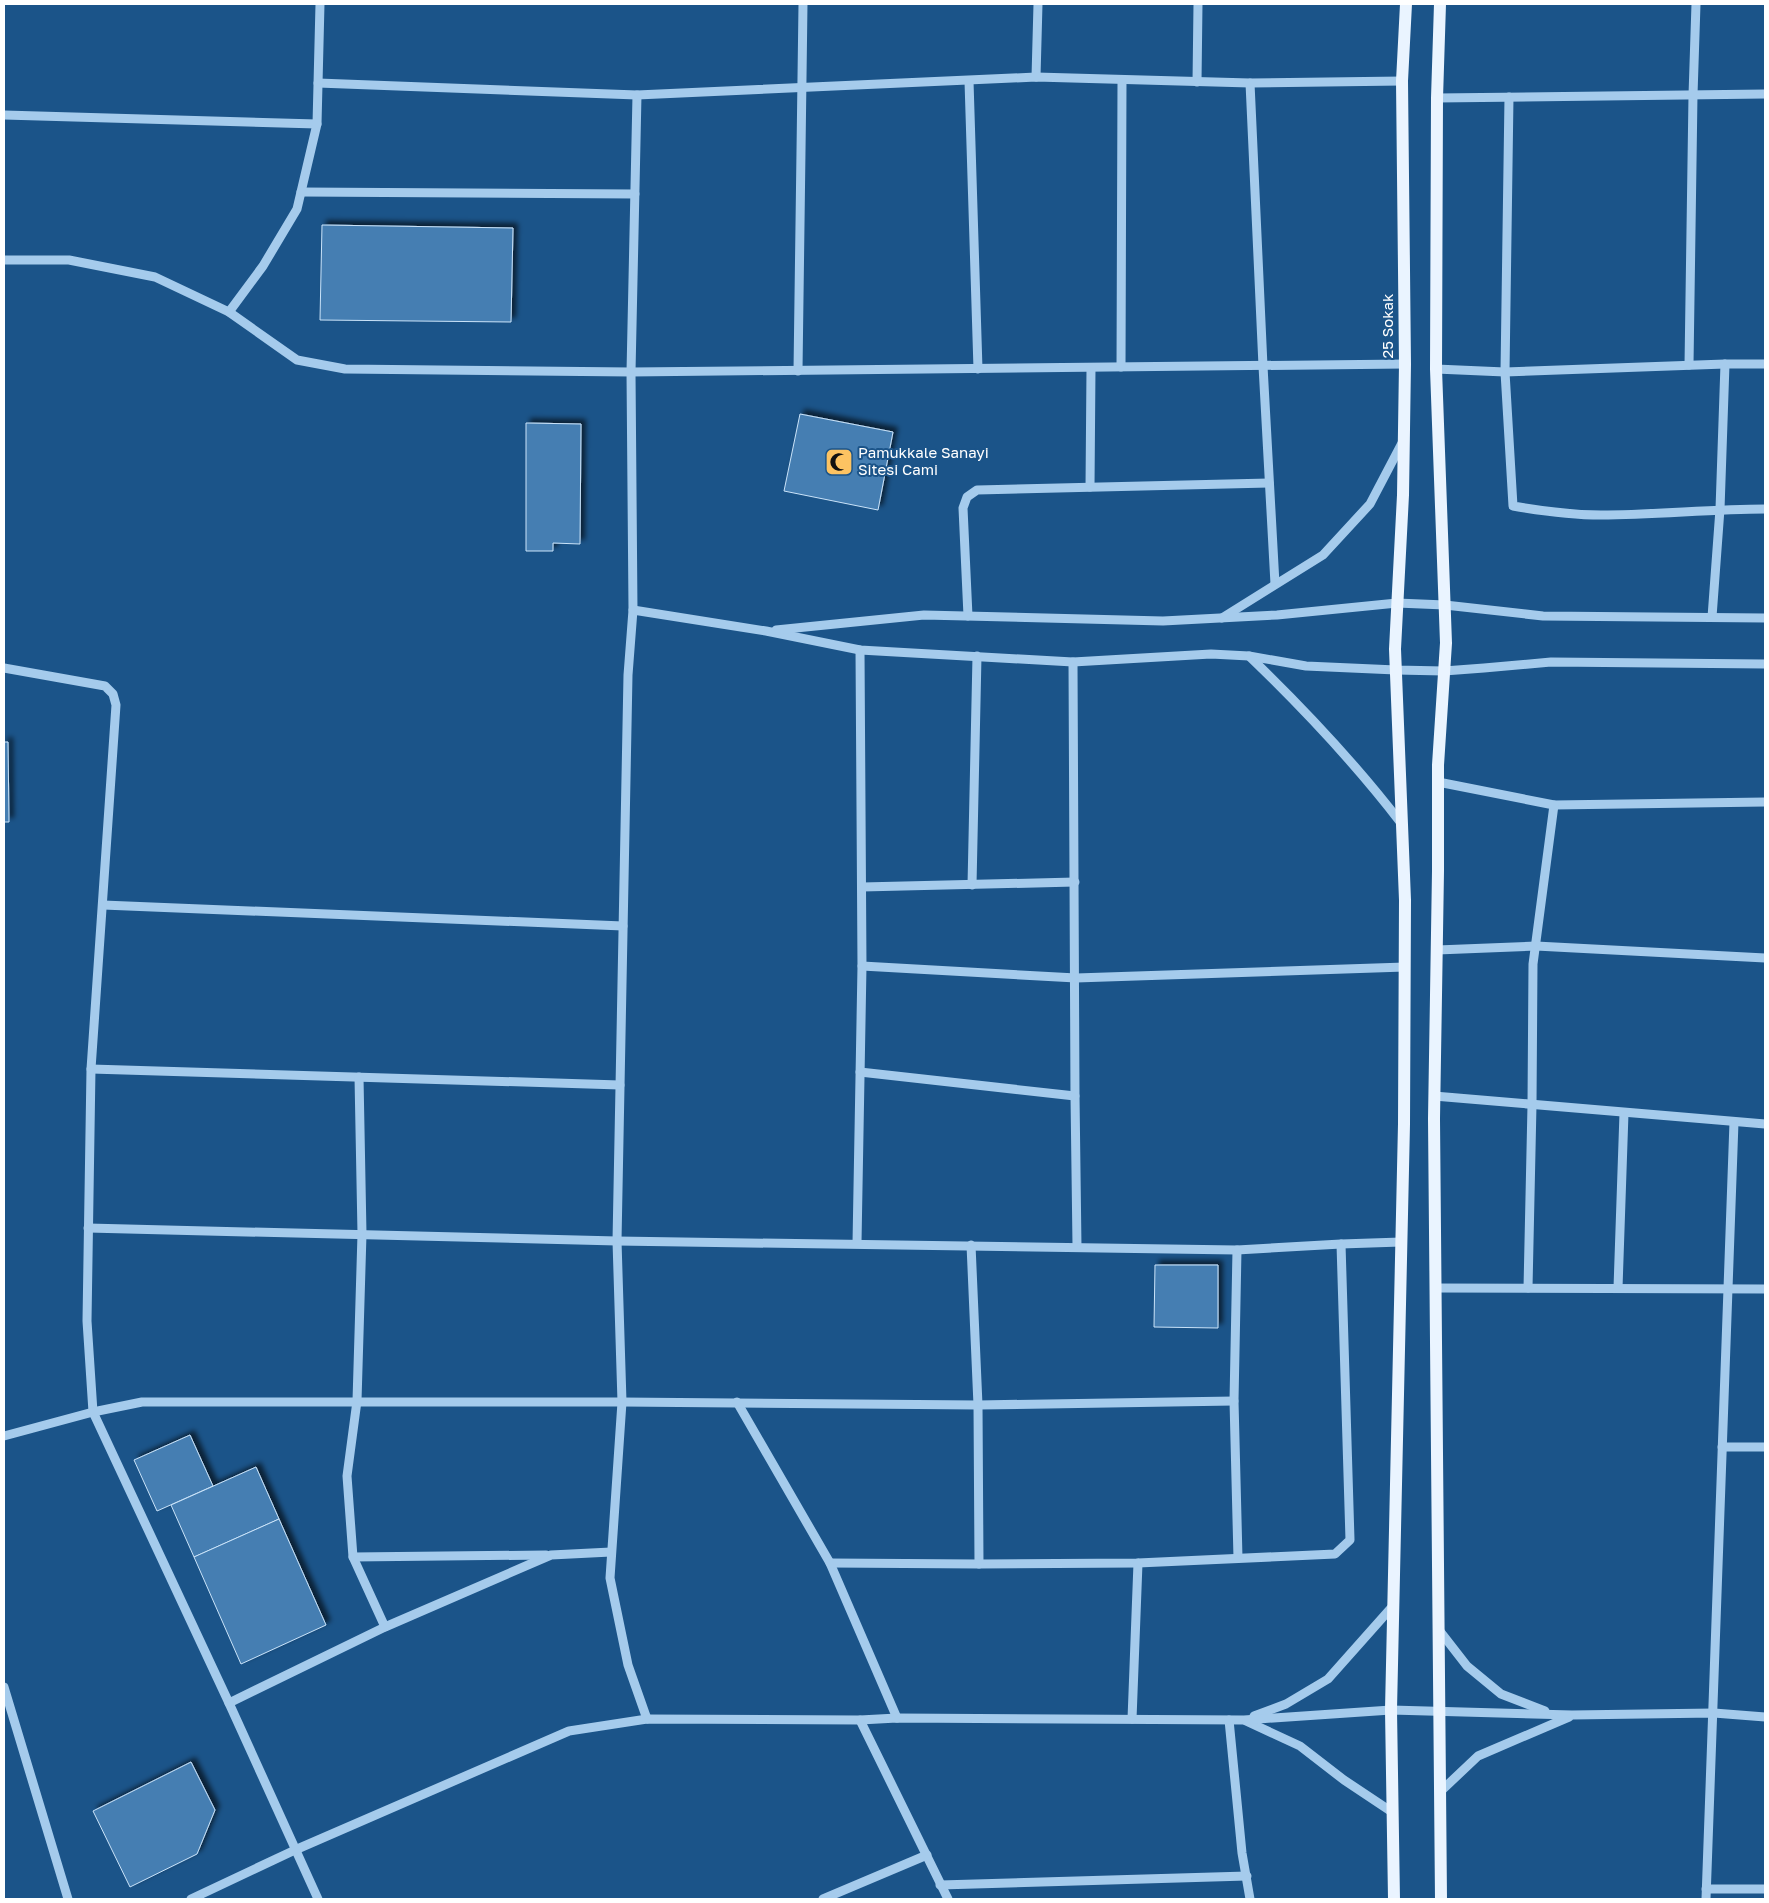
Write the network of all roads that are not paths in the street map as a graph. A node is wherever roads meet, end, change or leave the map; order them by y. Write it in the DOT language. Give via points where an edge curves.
graph roads {
  1 [pos="320,4"];
  2 [pos="803,4"];
  3 [pos="1038,4"];
  4 [pos="1198,4"];
  5 [pos="1406,4"];
  6 [pos="1440,4"];
  7 [pos="1696,4"];
  8 [pos="1036,78"];
  9 [pos="969,80"];
  10 [pos="1122,80"];
  11 [pos="1402,81"];
  12 [pos="1197,82"];
  13 [pos="318,83"];
  14 [pos="1250,83"];
  15 [pos="803,88"];
  16 [pos="1765,94"];
  17 [pos="637,95"];
  18 [pos="1693,95"];
  19 [pos="1509,96"];
  20 [pos="1437,98"];
  21 [pos="4,116"];
  22 [pos="317,124"];
  23 [pos="301,192"];
  24 [pos="635,194"];
  25 [pos="4,260"];
  26 [pos="228,312"];
  27 [pos="1404,364"];
  28 [pos="1725,364"];
  29 [pos="1765,364"];
  30 [pos="1690,365"];
  31 [pos="1263,366"];
  32 [pos="1121,367"];
  33 [pos="1091,368"];
  34 [pos="978,369"];
  35 [pos="1436,369"];
  36 [pos="798,371"];
  37 [pos="631,372"];
  38 [pos="1505,372"];
  39 [pos="1403,440"];
  40 [pos="1269,483"];
  41 [pos="1090,487"];
  42 [pos="1720,509"];
  43 [pos="1765,510"];
  44 [pos="1275,584"];
  45 [pos="1397,603"];
  46 [pos="1445,605"];
  47 [pos="633,610"];
  48 [pos="968,616"];
  49 [pos="1222,618"];
  50 [pos="1712,618"];
  51 [pos="1765,618"];
  52 [pos="766,631"];
  53 [pos="860,650"];
  54 [pos="977,656"];
  55 [pos="1249,656"];
  56 [pos="1073,662"];
  57 [pos="1765,664"];
  58 [pos="4,668"];
  59 [pos="1396,670"];
  60 [pos="1444,670"];
  61 [pos="1438,782"];
  62 [pos="1765,802"];
  63 [pos="1554,804"];
  64 [pos="1402,825"];
  65 [pos="1075,882"];
  66 [pos="972,884"];
  67 [pos="862,887"];
  68 [pos="103,904"];
  69 [pos="623,926"];
  70 [pos="1536,946"];
  71 [pos="1437,950"];
  72 [pos="1765,958"];
  73 [pos="862,966"];
  74 [pos="1405,967"];
  75 [pos="1076,978"];
  76 [pos="91,1069"];
  77 [pos="860,1072"];
  78 [pos="359,1077"];
  79 [pos="620,1085"];
  80 [pos="1075,1096"];
  81 [pos="1434,1096"];
  82 [pos="1532,1105"];
  83 [pos="1624,1113"];
  84 [pos="1734,1122"];
  85 [pos="1765,1124"];
  86 [pos="88,1228"];
  87 [pos="362,1234"];
  88 [pos="617,1241"];
  89 [pos="1401,1242"];
  90 [pos="857,1243"];
  91 [pos="1341,1244"];
  92 [pos="971,1245"];
  93 [pos="1077,1246"];
  94 [pos="1237,1250"];
  95 [pos="1436,1288"];
  96 [pos="1528,1288"];
  97 [pos="1618,1288"];
  98 [pos="1727,1288"];
  99 [pos="1765,1289"];
  100 [pos="357,1401"];
  101 [pos="1234,1401"];
  102 [pos="622,1402"];
  103 [pos="737,1402"];
  104 [pos="978,1405"];
  105 [pos="93,1412"];
  106 [pos="4,1436"];
  107 [pos="1765,1447"];
  108 [pos="1722,1448"];
  109 [pos="612,1552"];
  110 [pos="551,1555"];
  111 [pos="353,1557"];
  112 [pos="1238,1558"];
  113 [pos="830,1563"];
  114 [pos="1138,1563"];
  115 [pos="979,1564"];
  116 [pos="1392,1607"];
  117 [pos="385,1627"];
  118 [pos="1439,1630"];
  119 [pos="4,1687"];
  120 [pos="229,1703"];
  121 [pos="1391,1710"];
  122 [pos="1440,1711"];
  123 [pos="1714,1713"];
  124 [pos="1572,1715"];
  125 [pos="1765,1717"];
  126 [pos="897,1718"];
  127 [pos="647,1719"];
  128 [pos="1132,1719"];
  129 [pos="860,1720"];
  130 [pos="1229,1720"];
  131 [pos="1244,1720"];
  132 [pos="1441,1791"];
  133 [pos="1392,1812"];
  134 [pos="295,1850"];
  135 [pos="927,1856"];
  136 [pos="1247,1876"];
  137 [pos="940,1885"];
  138 [pos="1706,1889"];
  139 [pos="1765,1889"];
  140 [pos="68,1899"];
  141 [pos="191,1899"];
  142 [pos="318,1899"];
  143 [pos="823,1899"];
  144 [pos="948,1899"];
  145 [pos="1250,1899"];
  146 [pos="1394,1899"];
  147 [pos="1441,1899"];
  148 [pos="1706,1899"];
  1 -- 13 [label="street"];
  2 -- 15 [label="street"];
  3 -- 8 [label="street"];
  4 -- 12 [label="street"];
  5 -- 11 [label="main road, 25 Sokak"];
  6 -- 20 [label="main road"];
  7 -- 18 [label="street"];
  8 -- 9 [label="street"];
  8 -- 10 [label="street"];
  9 -- 15 [label="street"];
  9 -- 34 [label="street"];
  10 -- 12 [label="street"];
  10 -- 32 [label="street"];
  11 -- 14 [label="street"];
  11 -- 27 [label="main road, 25 Sokak"];
  12 -- 14 [label="street"];
  13 -- 17 [label="street"];
  13 -- 22 [label="street"];
  14 -- 31 [label="street"];
  15 -- 17 [label="street"];
  15 -- 36 [label="street"];
  16 -- 18 [label="street"];
  17 -- 24 [label="street"];
  18 -- 19 [label="street"];
  18 -- 30 [label="street"];
  19 -- 20 [label="street"];
  19 -- 38 [label="street"];
  20 -- 35 [label="main road"];
  21 -- 22 [label="street"];
  22 -- 23 [label="street"];
  23 -- 24 [label="street"];
  23 -- 26 [label="street" via="297,209 263,266"];
  24 -- 37 [label="street"];
  25 -- 26 [label="street" via="69,260 155,277"];
  26 -- 37 [label="street" via="297,360 345,368"];
  27 -- 31 [label="street"];
  27 -- 39 [label="main road, 25 Sokak"];
  28 -- 29 [label="street"];
  28 -- 30 [label="street"];
  28 -- 42 [label="street"];
  30 -- 38 [label="street"];
  31 -- 32 [label="street"];
  31 -- 40 [label="street"];
  32 -- 33 [label="street"];
  33 -- 34 [label="street"];
  33 -- 41 [label="street"];
  34 -- 36 [label="street"];
  35 -- 38 [label="street"];
  35 -- 46 [label="main road"];
  36 -- 37 [label="street"];
  37 -- 47 [label="street"];
  38 -- 42 [label="street" via="1513,506 1600,515"];
  39 -- 44 [label="street" via="1370,504 1360,516 1323,555"];
  39 -- 45 [label="main road, 25 Sokak"];
  40 -- 41 [label="street"];
  40 -- 44 [label="street"];
  41 -- 48 [label="street" via="984,489 967,497 963,508"];
  42 -- 43 [label="street"];
  42 -- 50 [label="street"];
  44 -- 49 [label="street"];
  45 -- 46 [label="street"];
  45 -- 49 [label="street"];
  45 -- 59 [label="main road, 25 Sokak"];
  46 -- 50 [label="street" via="1543,616"];
  46 -- 60 [label="main road"];
  47 -- 52 [label="street"];
  47 -- 69 [label="street" via="628,675"];
  48 -- 49 [label="street" via="1163,621"];
  48 -- 52 [label="street" via="924,615"];
  50 -- 51 [label="street"];
  52 -- 53 [label="street"];
  53 -- 54 [label="street"];
  53 -- 67 [label="street"];
  54 -- 56 [label="street"];
  54 -- 66 [label="street"];
  55 -- 56 [label="street" via="1211,654"];
  55 -- 59 [label="street" via="1306,666"];
  55 -- 64 [label="street" via="1344,752"];
  56 -- 65 [label="street"];
  57 -- 60 [label="street" via="1551,662"];
  58 -- 68 [label="street" via="106,686 113,694 116,705"];
  59 -- 60 [label="street"];
  59 -- 64 [label="main road, 25 Sokak"];
  60 -- 61 [label="main road"];
  61 -- 63 [label="street"];
  61 -- 71 [label="main road"];
  62 -- 63 [label="street"];
  63 -- 70 [label="street"];
  64 -- 74 [label="main road, 25 Sokak"];
  65 -- 66 [label="street"];
  65 -- 75 [label="street"];
  66 -- 67 [label="street"];
  67 -- 73 [label="street"];
  68 -- 69 [label="street"];
  68 -- 76 [label="street"];
  69 -- 79 [label="street"];
  70 -- 71 [label="street"];
  70 -- 72 [label="street"];
  70 -- 82 [label="street" via="1533,964"];
  71 -- 81 [label="main road"];
  73 -- 75 [label="street"];
  73 -- 77 [label="street"];
  74 -- 75 [label="street"];
  74 -- 89 [label="main road, 25 Sokak"];
  75 -- 80 [label="street"];
  76 -- 78 [label="street"];
  76 -- 86 [label="street"];
  77 -- 80 [label="street"];
  77 -- 90 [label="street"];
  78 -- 79 [label="street"];
  78 -- 87 [label="street"];
  79 -- 88 [label="street"];
  80 -- 93 [label="street"];
  81 -- 82 [label="street"];
  81 -- 95 [label="main road"];
  82 -- 83 [label="street"];
  82 -- 96 [label="street"];
  83 -- 84 [label="street"];
  83 -- 97 [label="street"];
  84 -- 85 [label="street"];
  84 -- 98 [label="street"];
  86 -- 87 [label="street"];
  86 -- 105 [label="street" via="87,1321"];
  87 -- 88 [label="street"];
  87 -- 100 [label="street"];
  88 -- 90 [label="street"];
  88 -- 102 [label="street"];
  89 -- 91 [label="street"];
  89 -- 116 [label="main road, 25 Sokak"];
  90 -- 92 [label="street"];
  91 -- 94 [label="street"];
  91 -- 112 [label="street" via="1350,1540 1335,1554"];
  92 -- 93 [label="street"];
  92 -- 104 [label="street"];
  93 -- 94 [label="street"];
  94 -- 101 [label="street"];
  95 -- 96 [label="street"];
  95 -- 118 [label="main road"];
  96 -- 97 [label="street"];
  97 -- 98 [label="street"];
  98 -- 99 [label="street"];
  98 -- 108 [label="street"];
  100 -- 102 [label="street"];
  100 -- 105 [label="street" via="142,1402"];
  100 -- 111 [label="street" via="347,1476"];
  101 -- 104 [label="street"];
  101 -- 112 [label="street"];
  102 -- 103 [label="street"];
  102 -- 109 [label="street"];
  103 -- 104 [label="street"];
  103 -- 113 [label="street"];
  104 -- 115 [label="street"];
  105 -- 106 [label="street"];
  105 -- 120 [label="street"];
  107 -- 108 [label="street"];
  108 -- 123 [label="street"];
  109 -- 110 [label="street"];
  109 -- 127 [label="street" via="610,1578 628,1665"];
  110 -- 111 [label="street"];
  110 -- 117 [label="street"];
  111 -- 117 [label="street"];
  112 -- 114 [label="street"];
  113 -- 115 [label="street"];
  113 -- 126 [label="street"];
  114 -- 115 [label="street"];
  114 -- 128 [label="street"];
  116 -- 121 [label="main road, 25 Sokak"];
  116 -- 131 [label="street" via="1328,1679 1286,1704"];
  117 -- 120 [label="street"];
  118 -- 122 [label="main road"];
  118 -- 124 [label="street" via="1467,1666 1501,1694 1540,1710"];
  119 -- 140 [label="street"];
  120 -- 134 [label="street"];
  121 -- 122 [label="street"];
  121 -- 131 [label="street"];
  121 -- 133 [label="main road, 25 Sokak"];
  122 -- 124 [label="street"];
  122 -- 132 [label="main road"];
  123 -- 124 [label="street"];
  123 -- 125 [label="street"];
  123 -- 138 [label="street"];
  124 -- 132 [label="street" via="1478,1756"];
  126 -- 128 [label="street"];
  126 -- 129 [label="street"];
  127 -- 129 [label="street"];
  127 -- 134 [label="street" via="569,1731"];
  128 -- 130 [label="street"];
  129 -- 135 [label="street"];
  130 -- 131 [label="street"];
  130 -- 136 [label="street"];
  131 -- 133 [label="street" via="1300,1746"];
  132 -- 147 [label="main road"];
  133 -- 146 [label="main road, 25 Sokak"];
  134 -- 141 [label="street"];
  134 -- 142 [label="street"];
  135 -- 137 [label="street"];
  135 -- 143 [label="street"];
  136 -- 137 [label="street"];
  136 -- 145 [label="street"];
  137 -- 144 [label="street"];
  138 -- 139 [label="street"];
  138 -- 148 [label="street"];
}
